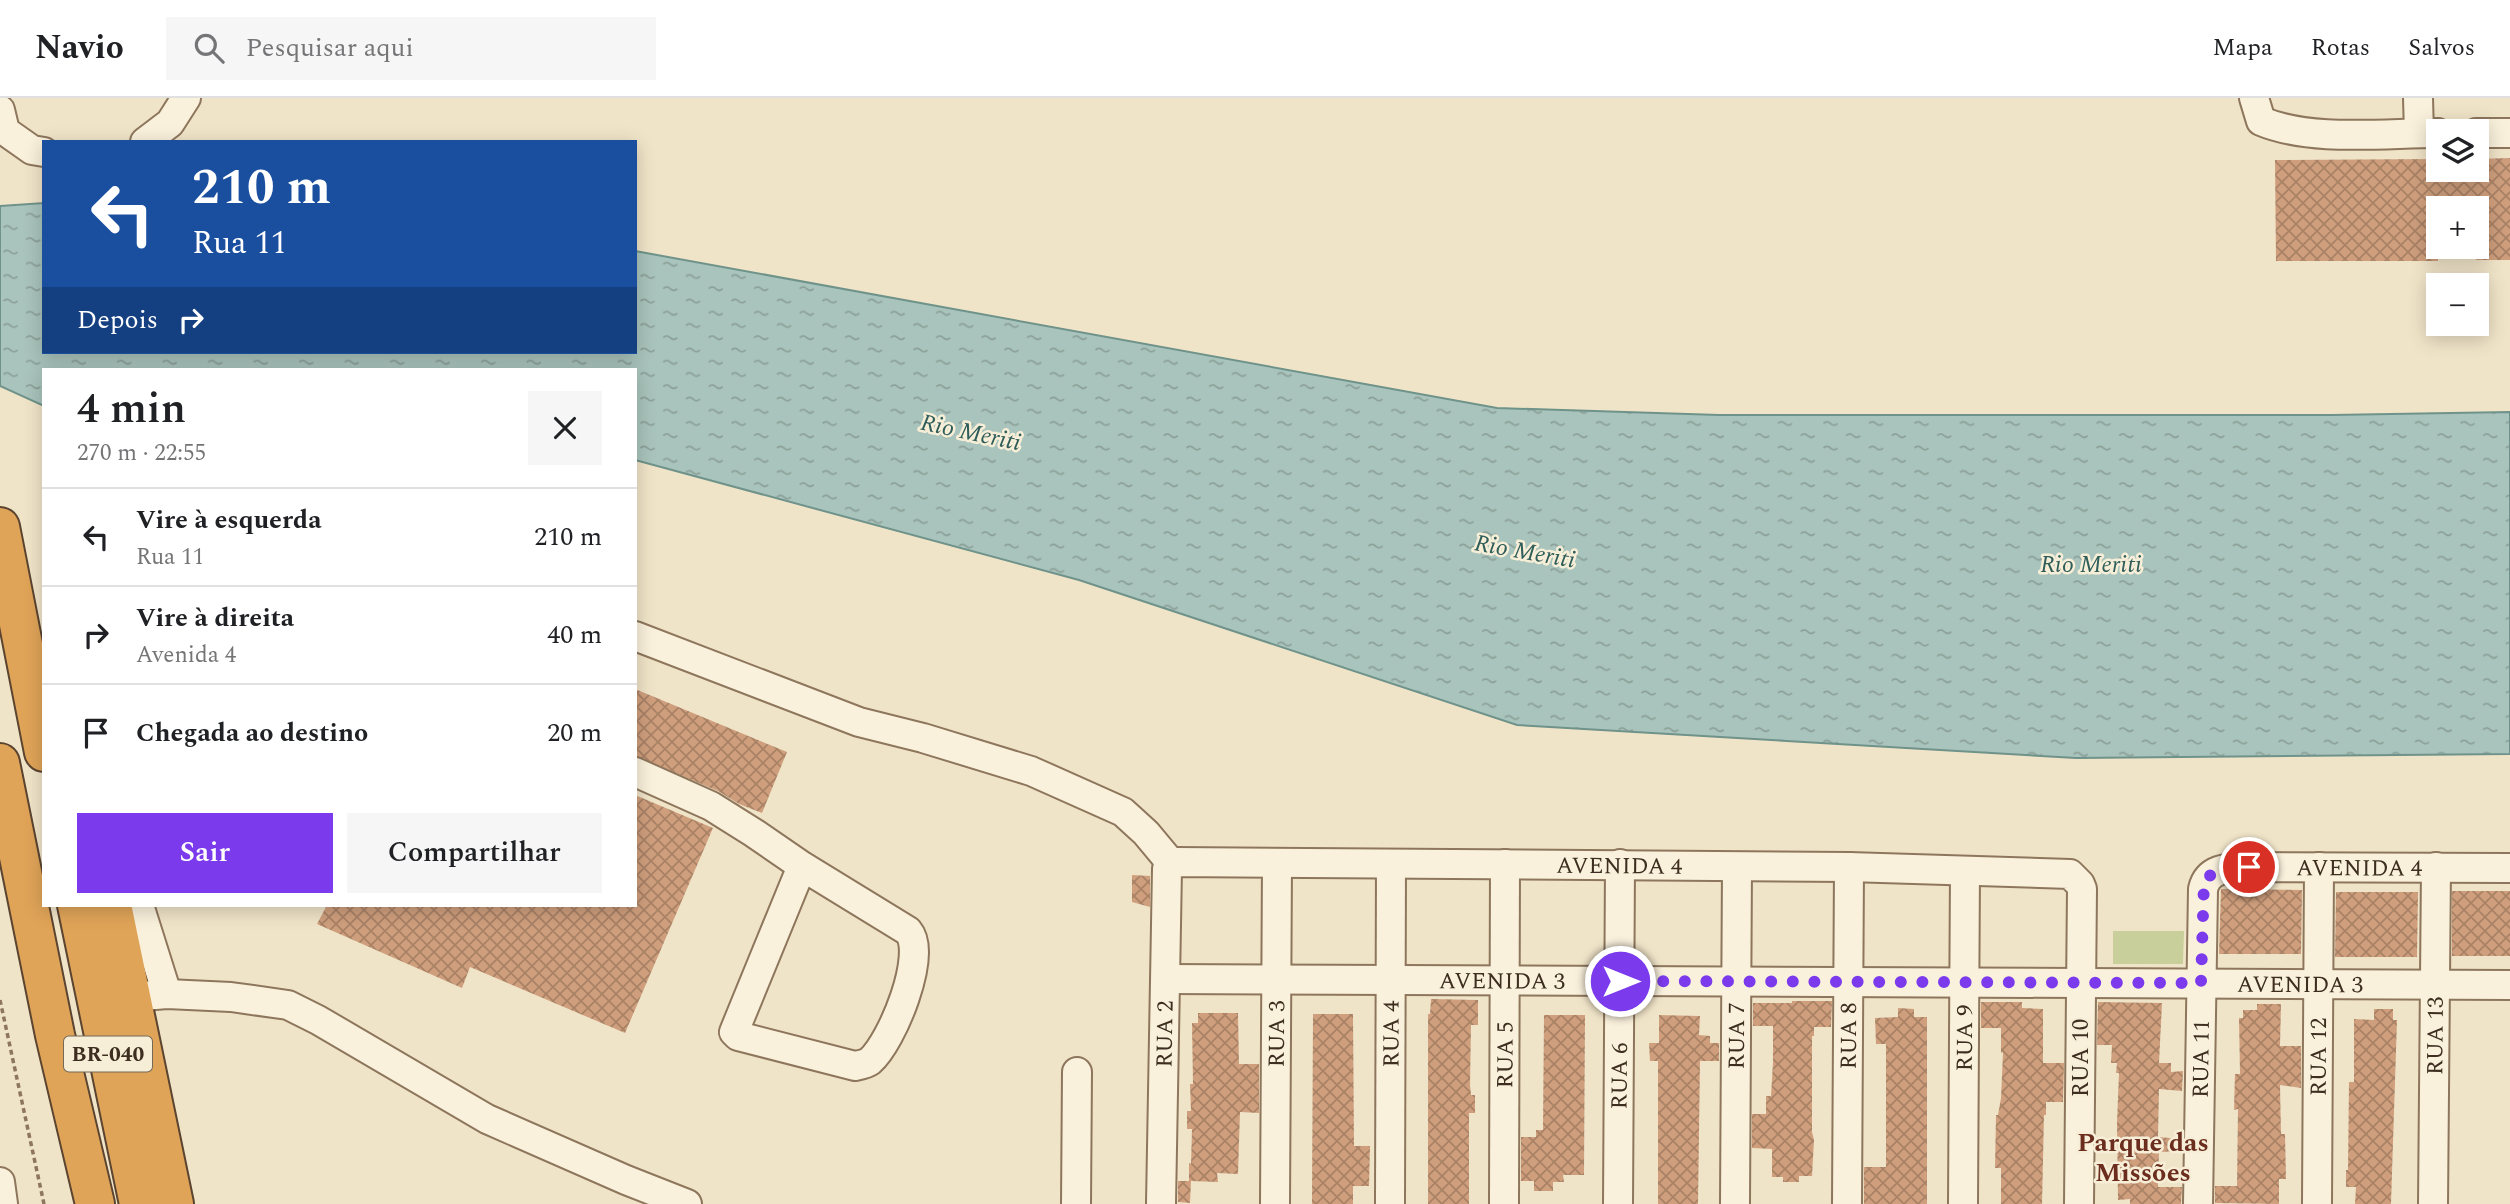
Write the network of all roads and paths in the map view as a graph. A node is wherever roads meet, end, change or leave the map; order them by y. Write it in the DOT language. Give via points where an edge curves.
graph roads {
  1 [pos="186,98"];
  2 [pos="2253,98"];
  3 [pos="2418,98"];
  4 [pos="0,110"];
  5 [pos="2426,126"];
  6 [pos="2426,133"];
  7 [pos="2489,133"];
  8 [pos="2510,133"];
  9 [pos="148,140"];
  10 [pos="42,152"];
  11 [pos="0,512"];
  12 [pos="0,527"];
  13 [pos="637,637"];
  14 [pos="42,641"];
  15 [pos="42,742"];
  16 [pos="0,763"];
  17 [pos="637,773"];
  18 [pos="1170,863"];
  19 [pos="1277,864"];
  20 [pos="1391,864"];
  21 [pos="1505,864"];
  22 [pos="1620,864"];
  23 [pos="802,866"];
  24 [pos="1737,867"];
  25 [pos="1849,867"];
  26 [pos="2319,867"];
  27 [pos="2436,867"];
  28 [pos="2510,868"];
  29 [pos="0,871"];
  30 [pos="1965,871"];
  31 [pos="2070,874"];
  32 [pos="2210,875"];
  33 [pos="77,907"];
  34 [pos="113,907"];
  35 [pos="139,907"];
  36 [pos="39,957"];
  37 [pos="1166,979"];
  38 [pos="1277,979"];
  39 [pos="1391,979"];
  40 [pos="1504,980"];
  41 [pos="1620,981"];
  42 [pos="1736,981"];
  43 [pos="1848,982"];
  44 [pos="1965,982"];
  45 [pos="2080,983"];
  46 [pos="2201,983"];
  47 [pos="2319,984"];
  48 [pos="2435,984"];
  49 [pos="2510,985"];
  50 [pos="149,995"];
  51 [pos="0,1000"];
  52 [pos="1077,1072"];
  53 [pos="78,1137"];
  54 [pos="162,1140"];
  55 [pos="0,1182"];
  56 [pos="626,1192"];
  57 [pos="3,1204"];
  58 [pos="44,1204"];
  59 [pos="78,1204"];
  60 [pos="95,1204"];
  61 [pos="139,1204"];
  62 [pos="174,1204"];
  63 [pos="182,1204"];
  64 [pos="687,1204"];
  65 [pos="1076,1204"];
  66 [pos="1161,1204"];
  67 [pos="1275,1204"];
  68 [pos="1390,1204"];
  69 [pos="1504,1204"];
  70 [pos="1618,1204"];
  71 [pos="1735,1204"];
  72 [pos="1847,1204"];
  73 [pos="1963,1204"];
  74 [pos="2079,1204"];
  75 [pos="2198,1204"];
  76 [pos="2317,1204"];
  77 [pos="2433,1204"];
  1 -- 9 [label="street" via="170,123"];
  2 -- 6 [label="street" via="2261,121 2279,129 2333,134"];
  3 -- 5 [label="street"];
  4 -- 10 [label="street" via="5,131"];
  7 -- 8 [label="street"];
  11 -- 14 [label="highway"];
  12 -- 15 [label="highway"];
  13 -- 18 [label="street" via="859,722 1031,771 1122,812"];
  16 -- 36 [label="highway, BR-040"];
  17 -- 23 [label="street" via="711,806"];
  18 -- 19 [label="street, AVENIDA 4"];
  18 -- 37 [label="street, RUA 2"];
  19 -- 20 [label="street, AVENIDA 4"];
  19 -- 38 [label="street, RUA 3"];
  20 -- 21 [label="street, AVENIDA 4"];
  20 -- 39 [label="street, RUA 4"];
  21 -- 22 [label="street, AVENIDA 4"];
  21 -- 40 [label="street, RUA 5"];
  22 -- 24 [label="street, AVENIDA 4"];
  22 -- 41 [label="street, RUA 6"];
  23 -- 23 [label="street" via="734,1032 863,1065 893,1029 904,1001 915,942 908,931"];
  24 -- 25 [label="street, AVENIDA 4"];
  24 -- 42 [label="street, RUA 7"];
  25 -- 30 [label="street, AVENIDA 4"];
  25 -- 43 [label="street, RUA 8"];
  26 -- 27 [label="street, AVENIDA 4"];
  26 -- 32 [label="street, AVENIDA 4" via="2227,868"];
  26 -- 47 [label="street, RUA 12"];
  27 -- 28 [label="street, AVENIDA 4"];
  27 -- 48 [label="street, RUA 13"];
  29 -- 36 [label="highway"];
  30 -- 31 [label="street, AVENIDA 4"];
  30 -- 44 [label="street, RUA 9"];
  31 -- 45 [label="street, RUA 10" via="2082,889"];
  32 -- 46 [label="street, RUA 11" via="2203,889"];
  33 -- 61 [label="highway, BR-040"];
  34 -- 50 [label="highway"];
  35 -- 50 [label="street"];
  36 -- 53 [label="highway, BR-040"];
  37 -- 38 [label="street, AVENIDA 3"];
  37 -- 66 [label="street, RUA 2"];
  38 -- 39 [label="street, AVENIDA 3"];
  38 -- 67 [label="street, RUA 3"];
  39 -- 40 [label="street, AVENIDA 3"];
  39 -- 68 [label="street, RUA 4"];
  40 -- 41 [label="street, AVENIDA 3"];
  40 -- 69 [label="street, RUA 5"];
  41 -- 42 [label="street, AVENIDA 3"];
  41 -- 70 [label="street, RUA 6"];
  42 -- 43 [label="street, AVENIDA 3"];
  42 -- 71 [label="street, RUA 7"];
  43 -- 44 [label="street, AVENIDA 3"];
  43 -- 72 [label="street, RUA 8"];
  44 -- 45 [label="street, AVENIDA 3"];
  44 -- 73 [label="street, RUA 9"];
  45 -- 46 [label="street, AVENIDA 3"];
  45 -- 74 [label="street, RUA 10"];
  46 -- 47 [label="street, AVENIDA 3"];
  46 -- 75 [label="street, RUA 11"];
  47 -- 48 [label="street, AVENIDA 3"];
  47 -- 76 [label="street, RUA 12"];
  48 -- 49 [label="street, AVENIDA 3"];
  48 -- 77 [label="street, RUA 13"];
  50 -- 54 [label="highway"];
  50 -- 56 [label="street" via="231,997 288,1005"];
  51 -- 58 [label="path"];
  52 -- 65 [label="street"];
  53 -- 59 [label="highway"];
  53 -- 60 [label="highway, BR-040"];
  54 -- 62 [label="highway"];
  54 -- 63 [label="highway"];
  55 -- 57 [label="street"];
  56 -- 64 [label="street"];
}
